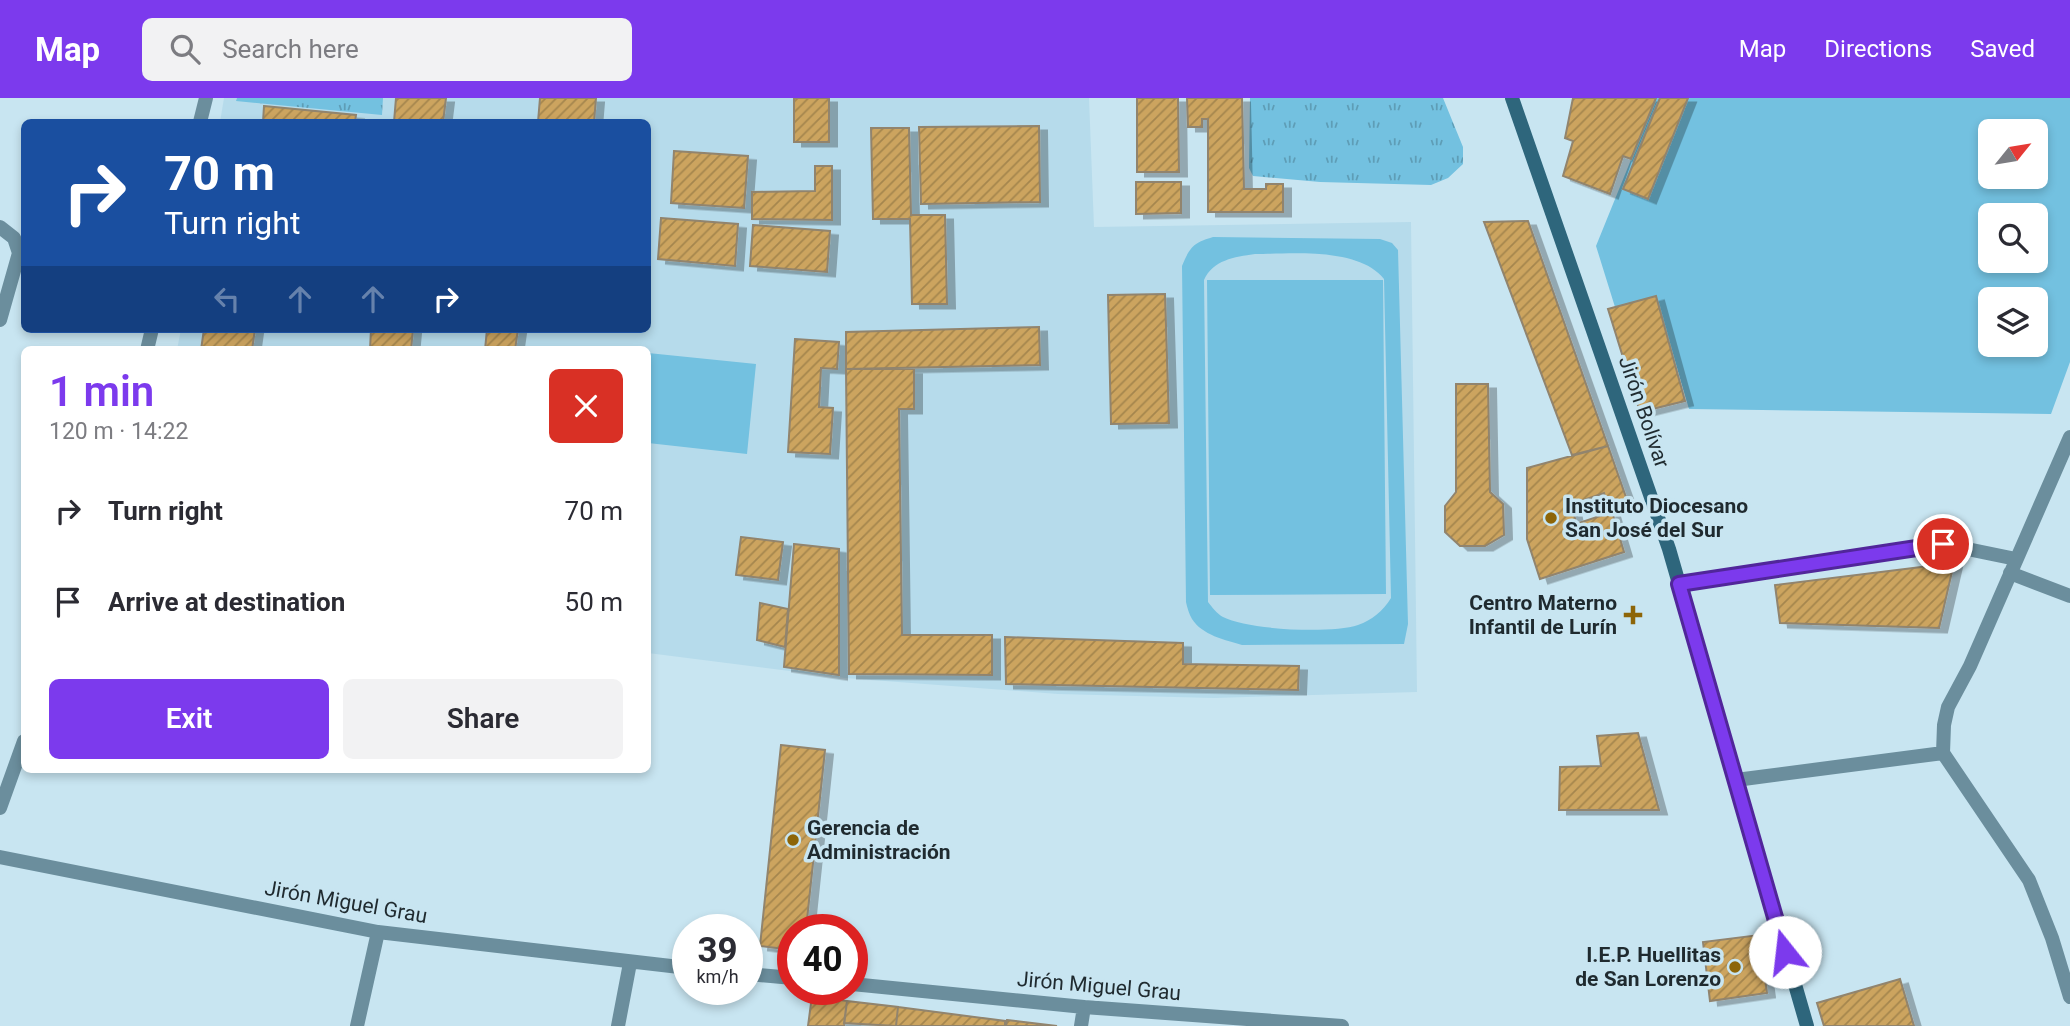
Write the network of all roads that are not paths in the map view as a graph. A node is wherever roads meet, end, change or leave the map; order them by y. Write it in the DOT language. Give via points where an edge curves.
graph roads {
  1 [pos="206,98"];
  2 [pos="1512,98"];
  3 [pos="201,119"];
  4 [pos="0,228"];
  5 [pos="0,320"];
  6 [pos="2070,437"];
  7 [pos="2016,559"];
  8 [pos="2010,573"];
  9 [pos="1679,584"];
  10 [pos="2070,596"];
  11 [pos="21,749"];
  12 [pos="1943,753"];
  13 [pos="1736,780"];
  14 [pos="0,808"];
  15 [pos="0,857"];
  16 [pos="379,932"];
  17 [pos="630,963"];
  18 [pos="672,967"];
  19 [pos="868,986"];
  20 [pos="2070,996"];
  21 [pos="1084,1007"];
  22 [pos="357,1026"];
  23 [pos="618,1026"];
  24 [pos="1081,1026"];
  25 [pos="1342,1026"];
  26 [pos="1807,1026"];
  1 -- 3 [label="street"];
  2 -- 9 [label="street, Jirón Bolívar"];
  4 -- 5 [label="street" via="14,238 19,253"];
  6 -- 7 [label="street"];
  7 -- 8 [label="street"];
  7 -- 9 [label="street" via="1943,544"];
  8 -- 10 [label="street"];
  8 -- 12 [label="street" via="1948,707"];
  9 -- 13 [label="street, Jirón Bolívar"];
  11 -- 14 [label="street"];
  12 -- 13 [label="street"];
  12 -- 20 [label="street" via="2029,880"];
  13 -- 26 [label="street, Jirón Bolívar"];
  15 -- 16 [label="street, Jirón Miguel Grau"];
  16 -- 17 [label="street, Jirón Miguel Grau"];
  16 -- 22 [label="street"];
  17 -- 18 [label="street, Jirón Miguel Grau"];
  17 -- 23 [label="street"];
  19 -- 21 [label="street, Jirón Miguel Grau"];
  21 -- 24 [label="street"];
  21 -- 25 [label="street, Jirón Miguel Grau"];
}
